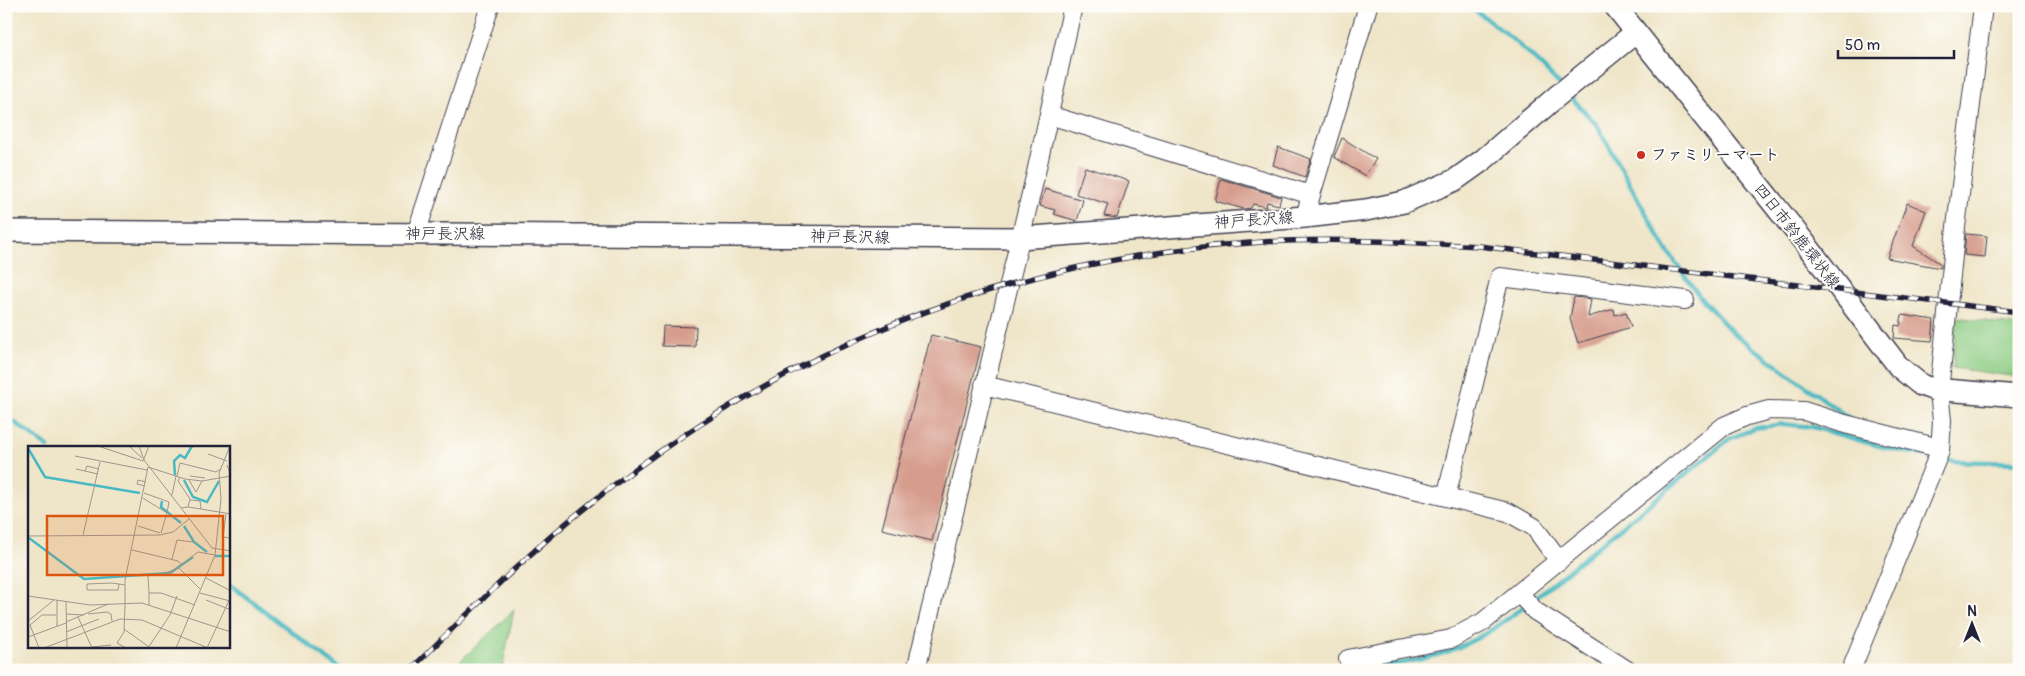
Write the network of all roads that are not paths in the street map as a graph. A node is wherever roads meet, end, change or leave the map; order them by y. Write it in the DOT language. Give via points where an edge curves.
graph roads {
  1 [pos="490,6"];
  2 [pos="1073,6"];
  3 [pos="1368,6"];
  4 [pos="1615,6"];
  5 [pos="1983,6"];
  6 [pos="1635,33"];
  7 [pos="1049,115"];
  8 [pos="1311,195"];
  9 [pos="1305,217"];
  10 [pos="6,231"];
  11 [pos="416,234"];
  12 [pos="1019,238"];
  13 [pos="1685,300"];
  14 [pos="984,385"];
  15 [pos="1938,391"];
  16 [pos="2019,396"];
  17 [pos="1940,450"];
  18 [pos="1446,497"];
  19 [pos="1559,561"];
  20 [pos="1520,594"];
  21 [pos="1348,659"];
  22 [pos="916,670"];
  23 [pos="1627,670"];
  24 [pos="1851,670"];
  1 -- 11 [label="street"];
  2 -- 7 [label="street"];
  3 -- 8 [label="street"];
  4 -- 6 [label="main road, 四日市鈴鹿環状線"];
  5 -- 15 [label="street"];
  6 -- 9 [label="main road, 神戸長沢線" via="1455,180 1404,202"];
  6 -- 15 [label="main road, 四日市鈴鹿環状線" via="1805,243 1899,367 1921,385"];
  7 -- 8 [label="street"];
  7 -- 12 [label="street"];
  8 -- 9 [label="street"];
  9 -- 12 [label="main road, 神戸長沢線"];
  10 -- 11 [label="main road, 神戸長沢線"];
  11 -- 12 [label="main road, 神戸長沢線"];
  12 -- 14 [label="street"];
  13 -- 18 [label="street" via="1500,277"];
  14 -- 18 [label="street"];
  14 -- 22 [label="street"];
  15 -- 16 [label="main road, 四日市鈴鹿環状線"];
  15 -- 17 [label="street" via="1942,421"];
  17 -- 19 [label="street" via="1804,411 1769,410 1747,416 1724,426"];
  17 -- 24 [label="street"];
  18 -- 19 [label="street" via="1508,512 1534,528"];
  19 -- 20 [label="street"];
  20 -- 21 [label="street" via="1483,622 1451,639"];
  20 -- 23 [label="street" via="1535,611"];
}
